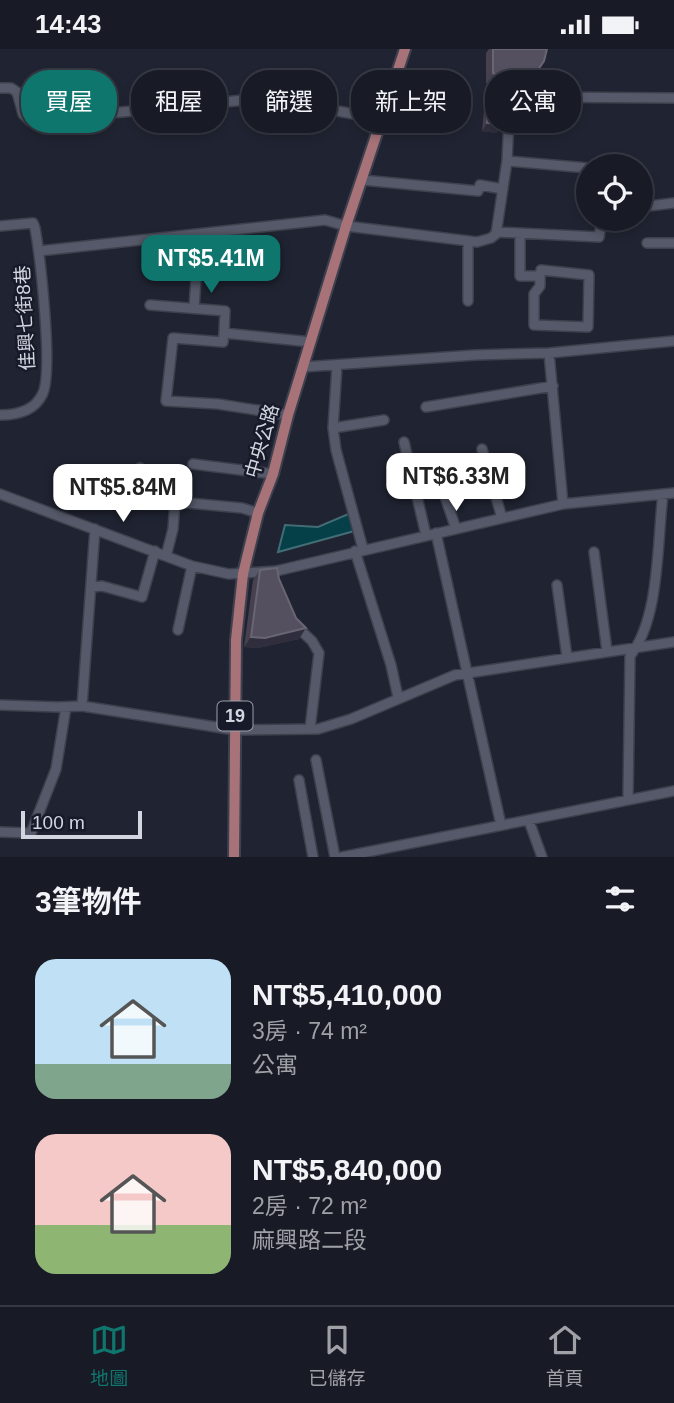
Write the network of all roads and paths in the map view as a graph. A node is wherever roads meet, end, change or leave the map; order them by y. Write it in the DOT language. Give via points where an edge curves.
graph roads {
  1 [pos="405,49"];
  2 [pos="398,70"];
  3 [pos="0,89"];
  4 [pos="674,98"];
  5 [pos="351,113"];
  6 [pos="377,133"];
  7 [pos="507,161"];
  8 [pos="576,167"];
  9 [pos="362,180"];
  10 [pos="503,189"];
  11 [pos="674,203"];
  12 [pos="653,205"];
  13 [pos="0,226"];
  14 [pos="346,226"];
  15 [pos="600,231"];
  16 [pos="496,232"];
  17 [pos="520,234"];
  18 [pos="468,241"];
  19 [pos="647,243"];
  20 [pos="674,243"];
  21 [pos="39,251"];
  22 [pos="540,276"];
  23 [pos="196,279"];
  24 [pos="468,300"];
  25 [pos="150,305"];
  26 [pos="194,309"];
  27 [pos="224,333"];
  28 [pos="674,341"];
  29 [pos="311,342"];
  30 [pos="550,353"];
  31 [pos="337,366"];
  32 [pos="303,367"];
  33 [pos="553,386"];
  34 [pos="426,407"];
  35 [pos="0,415"];
  36 [pos="288,415"];
  37 [pos="384,420"];
  38 [pos="334,428"];
  39 [pos="404,442"];
  40 [pos="482,449"];
  41 [pos="193,464"];
  42 [pos="434,464"];
  43 [pos="140,468"];
  44 [pos="273,474"];
  45 [pos="674,493"];
  46 [pos="0,494"];
  47 [pos="663,494"];
  48 [pos="113,496"];
  49 [pos="135,497"];
  50 [pos="175,502"];
  51 [pos="563,504"];
  52 [pos="258,513"];
  53 [pos="502,518"];
  54 [pos="95,529"];
  55 [pos="456,529"];
  56 [pos="431,534"];
  57 [pos="359,550"];
  58 [pos="155,551"];
  59 [pos="594,552"];
  60 [pos="166,556"];
  61 [pos="192,566"];
  62 [pos="243,575"];
  63 [pos="557,585"];
  64 [pos="92,587"];
  65 [pos="289,614"];
  66 [pos="178,630"];
  67 [pos="674,642"];
  68 [pos="638,647"];
  69 [pos="607,651"];
  70 [pos="567,657"];
  71 [pos="467,672"];
  72 [pos="398,697"];
  73 [pos="0,705"];
  74 [pos="82,706"];
  75 [pos="66,707"];
  76 [pos="310,729"];
  77 [pos="235,730"];
  78 [pos="316,760"];
  79 [pos="299,780"];
  80 [pos="674,792"];
  81 [pos="628,799"];
  82 [pos="529,821"];
  83 [pos="501,825"];
  84 [pos="0,832"];
  85 [pos="233,857"];
  86 [pos="313,857"];
  87 [pos="335,857"];
  88 [pos="342,857"];
  89 [pos="542,857"];
  1 -- 2 [label="main road, 中央公路 / 19"];
  3 -- 5 [label="street" via="17,92 23,114 30,121 265,98"];
  4 -- 7 [label="street" via="516,100 509,119"];
  6 -- 9 [label="main road, 中央公路 / 19"];
  7 -- 8 [label="street"];
  7 -- 10 [label="street"];
  9 -- 10 [label="street" via="478,191 480,185"];
  9 -- 14 [label="main road, 中央公路 / 19"];
  10 -- 16 [label="street"];
  11 -- 12 [label="street"];
  13 -- 21 [label="street, 佳興七街8巷" via="33,223"];
  14 -- 18 [label="street"];
  14 -- 21 [label="street" via="325,220"];
  14 -- 29 [label="main road, 中央公路 / 19"];
  15 -- 17 [label="street" via="599,237"];
  16 -- 17 [label="street"];
  16 -- 18 [label="street" via="491,238"];
  17 -- 22 [label="street" via="520,275"];
  18 -- 24 [label="street"];
  19 -- 20 [label="street"];
  21 -- 35 [label="street, 佳興七街8巷" via="45,387 35,404 21,413"];
  22 -- 22 [label="street" via="534,294 534,325 588,327 589,275 541,270"];
  23 -- 26 [label="street"];
  25 -- 26 [label="street"];
  26 -- 27 [label="street" via="225,311"];
  27 -- 29 [label="street"];
  27 -- 36 [label="street" via="223,342 173,338 166,401"];
  28 -- 30 [label="street"];
  29 -- 32 [label="main road, 中央公路 / 19"];
  30 -- 31 [label="street"];
  30 -- 33 [label="street"];
  31 -- 32 [label="street"];
  31 -- 38 [label="street"];
  32 -- 36 [label="main road, 中央公路 / 19"];
  33 -- 34 [label="street"];
  33 -- 51 [label="street"];
  36 -- 44 [label="main road, 中央公路 / 19"];
  37 -- 38 [label="street"];
  38 -- 57 [label="street"];
  39 -- 56 [label="street"];
  40 -- 53 [label="street"];
  41 -- 44 [label="street"];
  42 -- 55 [label="street"];
  43 -- 49 [label="street"];
  44 -- 52 [label="main road, 中央公路 / 19"];
  45 -- 47 [label="street"];
  46 -- 54 [label="street"];
  47 -- 51 [label="street"];
  47 -- 68 [label="street" via="653,601"];
  48 -- 49 [label="street"];
  49 -- 50 [label="street"];
  50 -- 52 [label="street" via="242,507"];
  50 -- 60 [label="street"];
  51 -- 53 [label="street"];
  52 -- 62 [label="main road, 中央公路 / 19"];
  53 -- 55 [label="street"];
  54 -- 58 [label="street"];
  54 -- 64 [label="street"];
  55 -- 56 [label="street"];
  56 -- 57 [label="street"];
  56 -- 71 [label="street"];
  57 -- 62 [label="street" via="276,575"];
  57 -- 72 [label="street"];
  58 -- 60 [label="street"];
  58 -- 64 [label="street" via="142,597"];
  59 -- 69 [label="street"];
  60 -- 61 [label="street"];
  61 -- 62 [label="street"];
  61 -- 66 [label="street"];
  62 -- 77 [label="main road, 中央公路 / 19" via="236,640"];
  63 -- 70 [label="street"];
  64 -- 74 [label="street"];
  65 -- 76 [label="street" via="319,653"];
  67 -- 68 [label="street"];
  68 -- 69 [label="street"];
  68 -- 81 [label="street" via="631,656"];
  69 -- 70 [label="street"];
  70 -- 71 [label="street"];
  71 -- 72 [label="street"];
  71 -- 83 [label="street"];
  72 -- 76 [label="street" via="351,719"];
  73 -- 75 [label="street"];
  74 -- 75 [label="street"];
  74 -- 77 [label="street"];
  75 -- 84 [label="street" via="56,769 31,833"];
  76 -- 77 [label="street"];
  77 -- 85 [label="main road, 中央公路 / 19"];
  78 -- 87 [label="street"];
  79 -- 86 [label="street"];
  80 -- 81 [label="street"];
  81 -- 82 [label="street"];
  82 -- 83 [label="street"];
  82 -- 89 [label="street"];
  83 -- 88 [label="street"];
}
